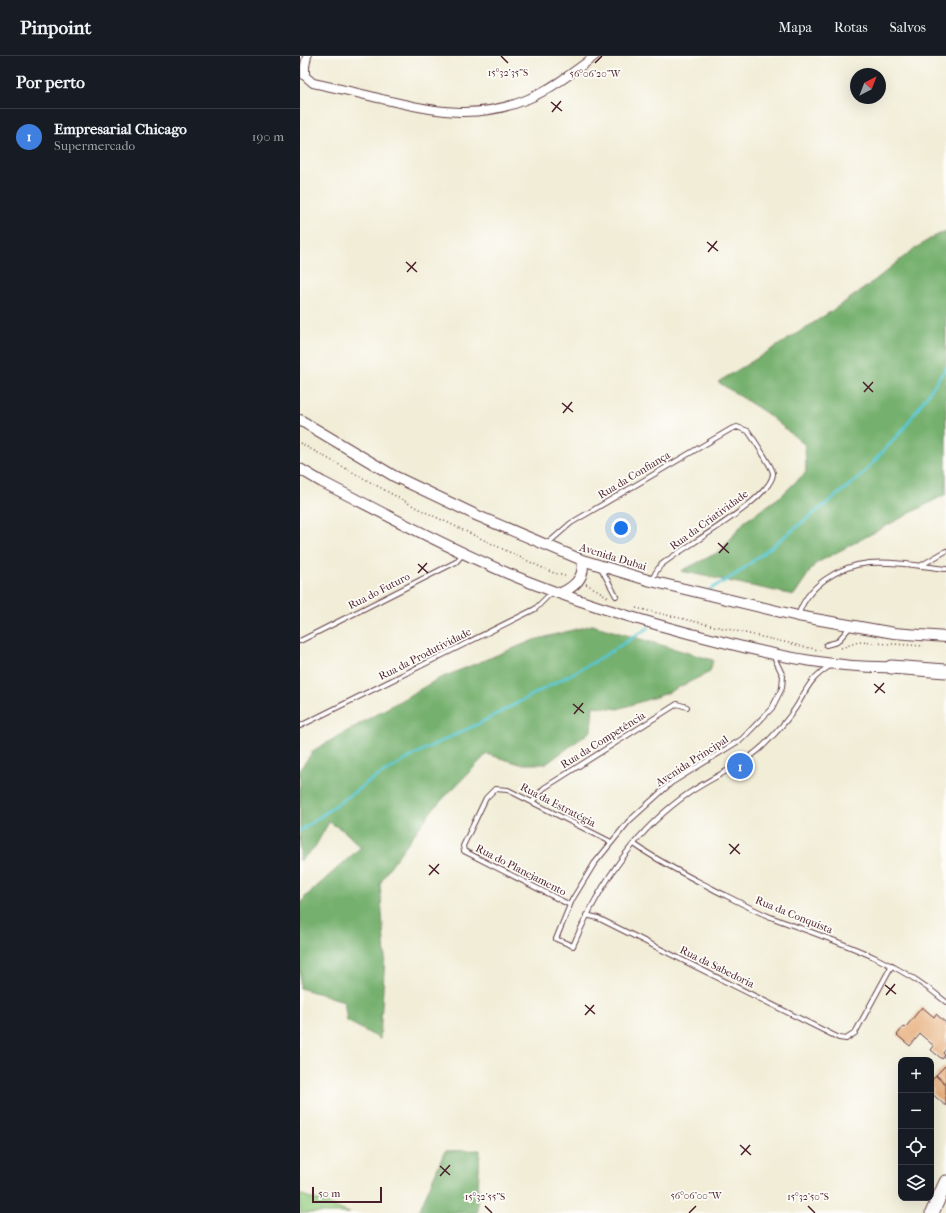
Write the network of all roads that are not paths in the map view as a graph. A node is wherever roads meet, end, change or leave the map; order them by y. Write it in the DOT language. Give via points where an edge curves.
graph roads {
  1 [pos="307,56"];
  2 [pos="594,56"];
  3 [pos="300,420"];
  4 [pos="300,469"];
  5 [pos="773,471"];
  6 [pos="546,546"];
  7 [pos="946,551"];
  8 [pos="464,553"];
  9 [pos="582,560"];
  10 [pos="600,566"];
  11 [pos="920,566"];
  12 [pos="946,569"];
  13 [pos="651,581"];
  14 [pos="557,592"];
  15 [pos="616,596"];
  16 [pos="798,616"];
  17 [pos="852,626"];
  18 [pos="946,636"];
  19 [pos="300,642"];
  20 [pos="826,645"];
  21 [pos="772,654"];
  22 [pos="834,664"];
  23 [pos="946,665"];
  24 [pos="890,667"];
  25 [pos="946,671"];
  26 [pos="687,707"];
  27 [pos="300,726"];
  28 [pos="533,801"];
  29 [pos="611,842"];
  30 [pos="634,844"];
  31 [pos="464,851"];
  32 [pos="570,905"];
  33 [pos="586,915"];
  34 [pos="892,965"];
  35 [pos="946,1002"];
  36 [pos="946,1182"];
  37 [pos="932,1213"];
  1 -- 2 [label="street" via="305,76 313,82 429,110 456,112 494,109 527,99 558,83"];
  3 -- 6 [label="street, Avenida Dubai" via="394,476"];
  4 -- 8 [label="street"];
  5 -- 6 [label="lane, Rua da Confiança" via="748,431 737,427 571,523"];
  5 -- 13 [label="lane, Rua da Criatividade" via="772,480 752,501 660,566"];
  6 -- 9 [label="street, Avenida Dubai"];
  7 -- 11 [label="lane"];
  8 -- 14 [label="street"];
  8 -- 19 [label="lane, Rua do Futuro" via="456,562"];
  9 -- 10 [label="street, Avenida Dubai"];
  9 -- 14 [label="street" via="584,567 581,578 571,588"];
  10 -- 13 [label="street, Avenida Dubai"];
  10 -- 15 [label="lane"];
  11 -- 12 [label="lane"];
  11 -- 16 [label="lane" via="870,563 844,570 815,587 806,598"];
  13 -- 16 [label="street, Avenida Dubai"];
  14 -- 21 [label="street" via="644,622"];
  14 -- 27 [label="lane, Rua da Produtividade" via="535,609"];
  16 -- 17 [label="street, Avenida Dubai"];
  17 -- 18 [label="street, Avenida Dubai" via="894,633"];
  17 -- 20 [label="lane" via="837,642"];
  21 -- 22 [label="street"];
  21 -- 29 [label="lane, Avenida Principal" via="783,676 782,688 772,708 755,728 730,747 671,783 641,809"];
  22 -- 24 [label="street"];
  22 -- 30 [label="lane, Avenida Principal" via="812,680 797,705 763,746 687,794"];
  23 -- 24 [label="street"];
  24 -- 25 [label="main road"];
  26 -- 28 [label="lane, Rua da Competência" via="677,704 544,788"];
  28 -- 29 [label="lane, Rua da Estratégia"];
  28 -- 31 [label="lane, Rua da Estratégia" via="508,790 495,789 486,798 463,846"];
  29 -- 32 [label="lane, Avenida Principal" via="594,864"];
  30 -- 33 [label="lane, Avenida Principal" via="609,876"];
  30 -- 34 [label="lane, Rua da Conquista" via="658,861 771,917"];
  31 -- 32 [label="lane, Rua do Planejamento"];
  32 -- 33 [label="lane, Avenida Principal" via="556,939 573,946"];
  33 -- 34 [label="lane, Rua da Sabedoria" via="598,918 839,1038 846,1039 855,1033"];
  34 -- 35 [label="lane, Rua da Conquista" via="912,976"];
  36 -- 37 [label="main road"];
}
